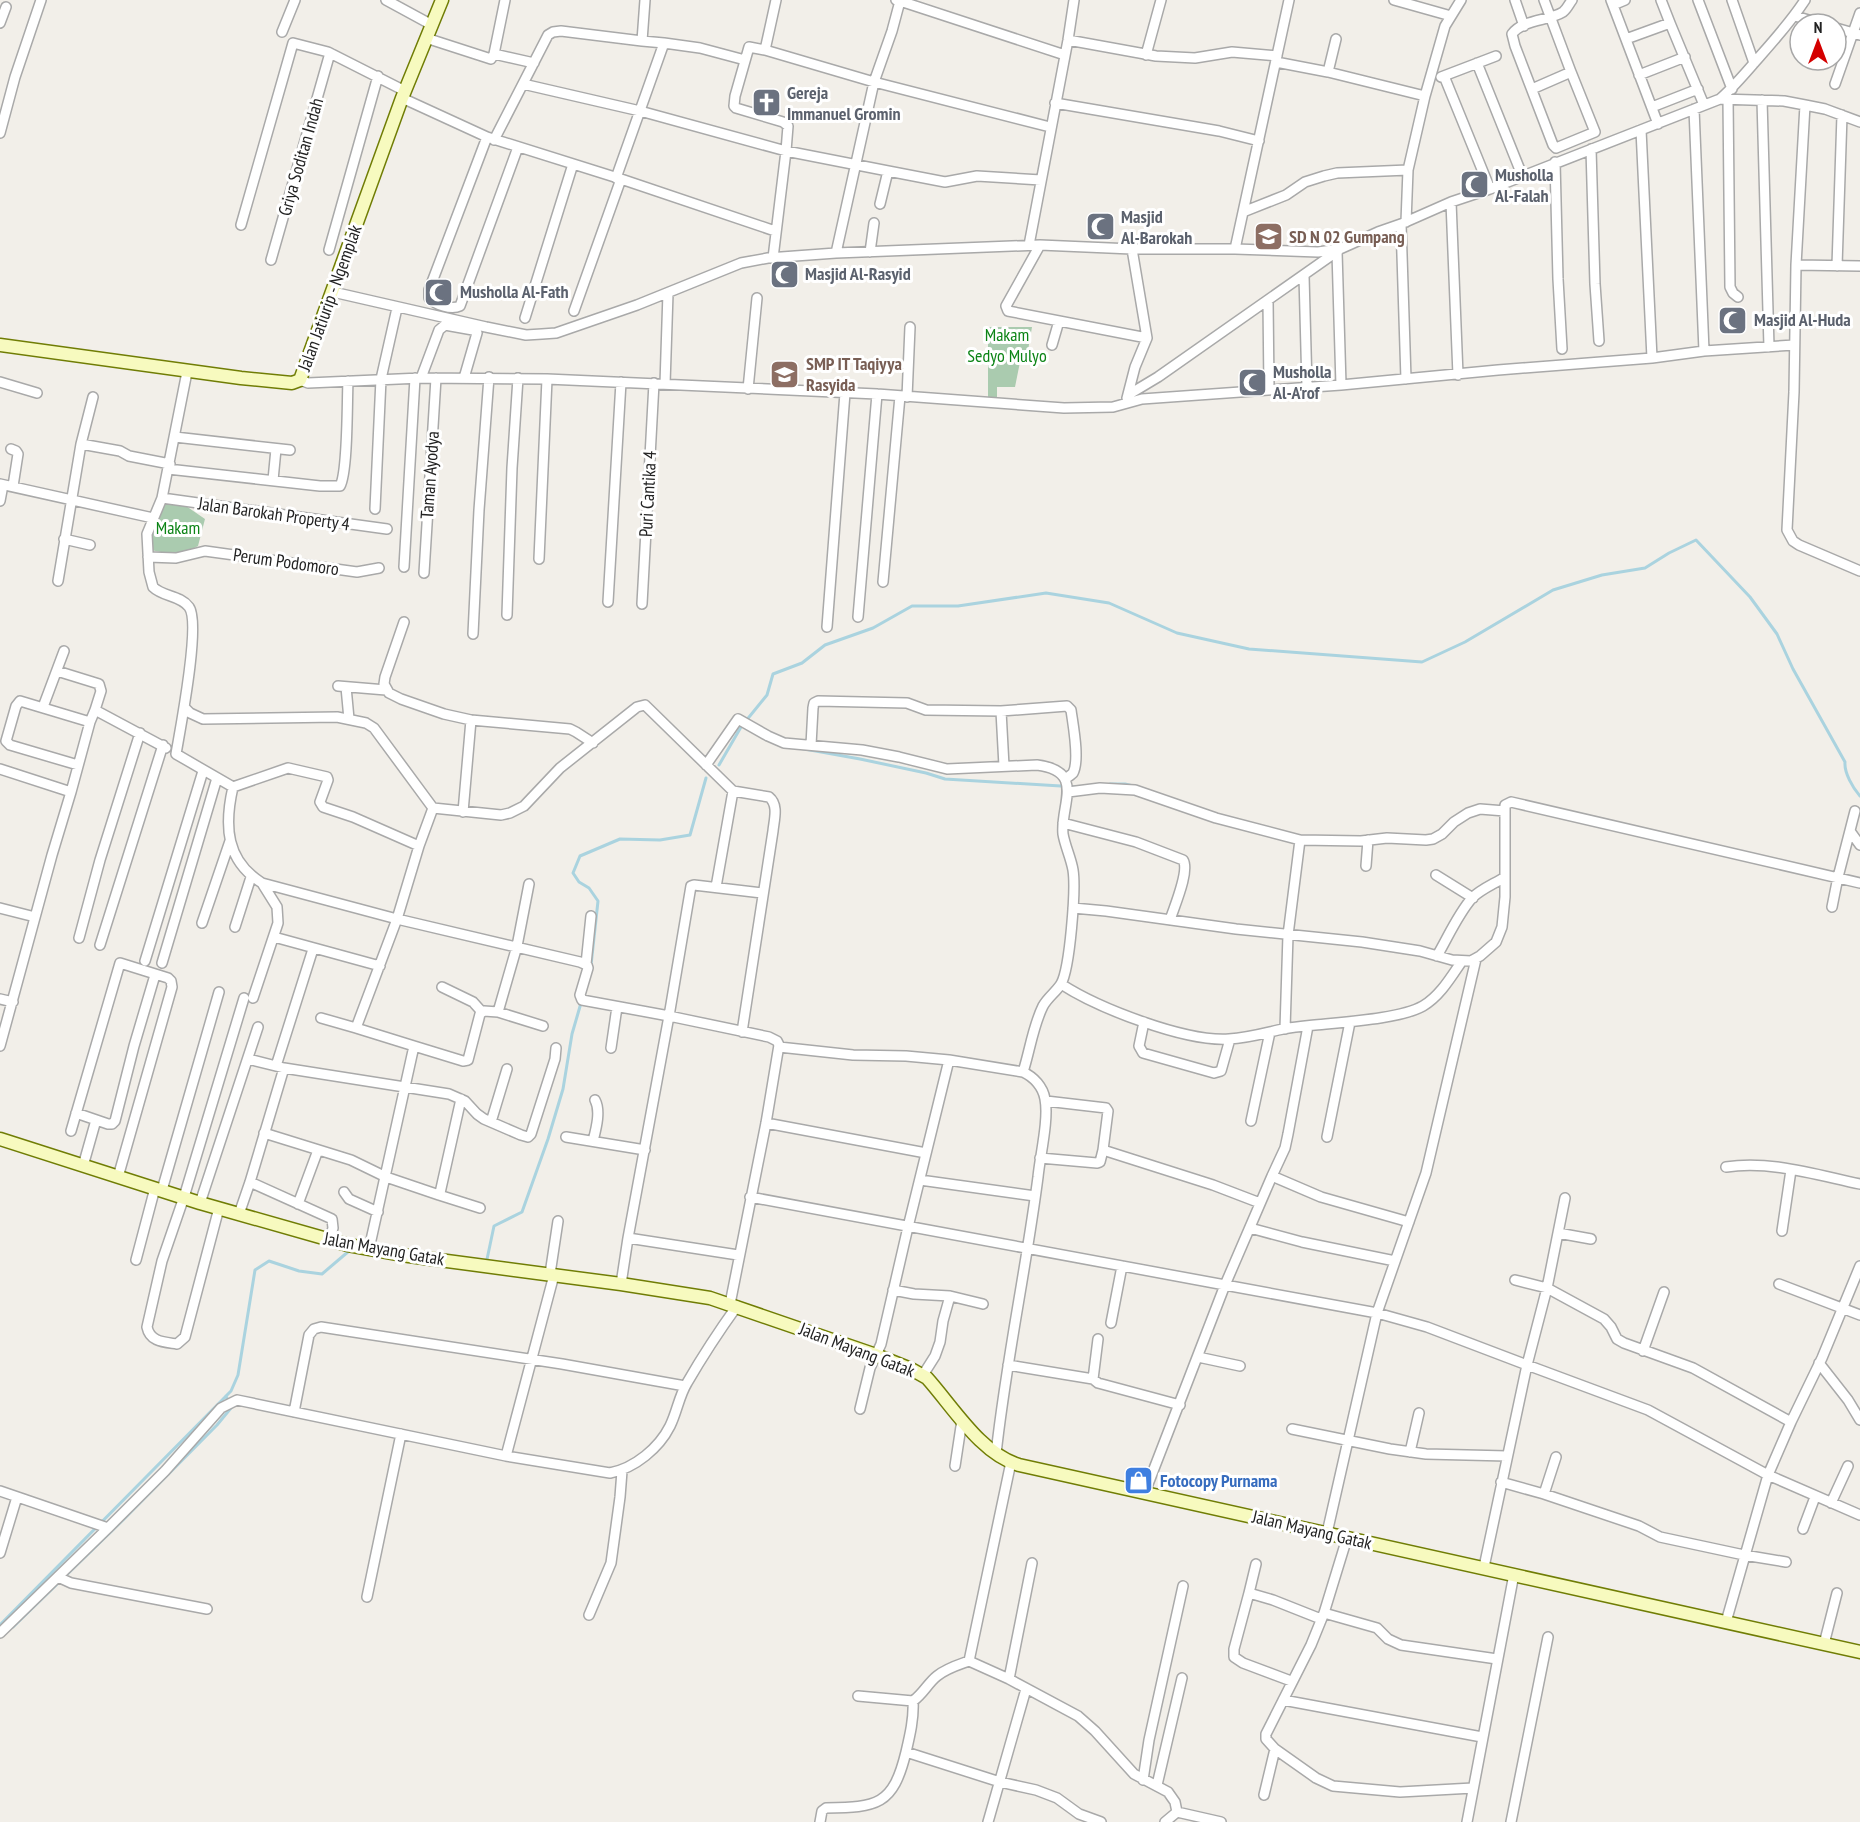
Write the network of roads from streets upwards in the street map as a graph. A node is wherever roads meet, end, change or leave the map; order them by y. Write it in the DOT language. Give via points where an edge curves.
graph roads {
  1 [pos="41,0"];
  2 [pos="295,0"];
  3 [pos="386,0"];
  4 [pos="442,0"];
  5 [pos="505,0"];
  6 [pos="645,0"];
  7 [pos="776,0"];
  8 [pos="1074,0"];
  9 [pos="1161,0"];
  10 [pos="1289,0"];
  11 [pos="1394,0"];
  12 [pos="1461,0"];
  13 [pos="1515,0"];
  14 [pos="1544,0"];
  15 [pos="1572,0"];
  16 [pos="1625,0"];
  17 [pos="1661,0"];
  18 [pos="1698,0"];
  19 [pos="1732,0"];
  20 [pos="898,1"];
  21 [pos="1612,2"];
  22 [pos="6,8"];
  23 [pos="1860,13"];
  24 [pos="1451,16"];
  25 [pos="1550,16"];
  26 [pos="0,23"];
  27 [pos="1670,23"];
  28 [pos="1788,24"];
  29 [pos="432,25"];
  30 [pos="1524,26"];
  31 [pos="282,32"];
  32 [pos="1857,34"];
  33 [pos="426,38"];
  34 [pos="1336,39"];
  35 [pos="1626,39"];
  36 [pos="642,40"];
  37 [pos="1068,40"];
  38 [pos="664,43"];
  39 [pos="765,50"];
  40 [pos="330,53"];
  41 [pos="494,54"];
  42 [pos="1065,55"];
  43 [pos="1146,55"];
  44 [pos="1496,56"];
  45 [pos="1685,57"];
  46 [pos="1276,59"];
  47 [pos="745,60"];
  48 [pos="534,63"];
  49 [pos="1477,63"];
  50 [pos="1754,63"];
  51 [pos="1328,72"];
  52 [pos="1571,72"];
  53 [pos="1639,75"];
  54 [pos="378,76"];
  55 [pos="1444,76"];
  56 [pos="1430,81"];
  57 [pos="874,82"];
  58 [pos="524,84"];
  59 [pos="1835,84"];
  60 [pos="1532,89"];
  61 [pos="1698,89"];
  62 [pos="1732,89"];
  63 [pos="404,94"];
  64 [pos="1425,96"];
  65 [pos="1724,99"];
  66 [pos="1762,100"];
  67 [pos="1055,103"];
  68 [pos="1805,105"];
  69 [pos="1652,107"];
  70 [pos="1699,107"];
  71 [pos="640,111"];
  72 [pos="1842,115"];
  73 [pos="1860,122"];
  74 [pos="1658,124"];
  75 [pos="1050,127"];
  76 [pos="1641,130"];
  77 [pos="0,133"];
  78 [pos="490,138"];
  79 [pos="1577,140"];
  80 [pos="1259,141"];
  81 [pos="518,147"];
  82 [pos="786,151"];
  83 [pos="1586,151"];
  84 [pos="1555,162"];
  85 [pos="573,164"];
  86 [pos="855,164"];
  87 [pos="1408,170"];
  88 [pos="888,171"];
  89 [pos="1522,175"];
  90 [pos="618,178"];
  91 [pos="1041,180"];
  92 [pos="1490,189"];
  93 [pos="1451,202"];
  94 [pos="880,204"];
  95 [pos="1244,212"];
  96 [pos="874,223"];
  97 [pos="1403,223"];
  98 [pos="241,225"];
  99 [pos="775,231"];
  100 [pos="1029,245"];
  101 [pos="1040,245"];
  102 [pos="1132,249"];
  103 [pos="1235,249"];
  104 [pos="329,250"];
  105 [pos="837,250"];
  106 [pos="1339,250"];
  107 [pos="870,252"];
  108 [pos="773,254"];
  109 [pos="271,260"];
  110 [pos="1796,265"];
  111 [pos="1837,266"];
  112 [pos="1860,266"];
  113 [pos="1304,276"];
  114 [pos="335,285"];
  115 [pos="668,293"];
  116 [pos="1738,297"];
  117 [pos="757,298"];
  118 [pos="1268,301"];
  119 [pos="397,308"];
  120 [pos="574,311"];
  121 [pos="525,318"];
  122 [pos="1059,321"];
  123 [pos="909,327"];
  124 [pos="1147,338"];
  125 [pos="1599,340"];
  126 [pos="0,345"];
  127 [pos="1053,345"];
  128 [pos="1794,345"];
  129 [pos="1769,347"];
  130 [pos="1562,349"];
  131 [pos="1704,351"];
  132 [pos="1652,358"];
  133 [pos="188,372"];
  134 [pos="1458,375"];
  135 [pos="489,377"];
  136 [pos="418,378"];
  137 [pos="436,378"];
  138 [pos="464,378"];
  139 [pos="518,378"];
  140 [pos="381,379"];
  141 [pos="547,379"];
  142 [pos="1406,379"];
  143 [pos="300,380"];
  144 [pos="348,381"];
  145 [pos="0,382"];
  146 [pos="621,382"];
  147 [pos="654,383"];
  148 [pos="665,384"];
  149 [pos="1341,385"];
  150 [pos="1307,387"];
  151 [pos="748,389"];
  152 [pos="1269,389"];
  153 [pos="37,393"];
  154 [pos="845,393"];
  155 [pos="877,394"];
  156 [pos="903,396"];
  157 [pos="93,397"];
  158 [pos="1127,399"];
  159 [pos="175,437"];
  160 [pos="81,444"];
  161 [pos="11,449"];
  162 [pos="276,449"];
  163 [pos="290,450"];
  164 [pos="169,466"];
  165 [pos="273,480"];
  166 [pos="1,485"];
  167 [pos="13,486"];
  168 [pos="162,498"];
  169 [pos="71,500"];
  170 [pos="0,501"];
  171 [pos="375,509"];
  172 [pos="153,518"];
  173 [pos="387,529"];
  174 [pos="64,539"];
  175 [pos="90,545"];
  176 [pos="148,557"];
  177 [pos="539,559"];
  178 [pos="404,567"];
  179 [pos="380,568"];
  180 [pos="1860,571"];
  181 [pos="424,573"];
  182 [pos="58,581"];
  183 [pos="883,582"];
  184 [pos="608,602"];
  185 [pos="642,604"];
  186 [pos="507,615"];
  187 [pos="858,617"];
  188 [pos="404,622"];
  189 [pos="827,627"];
  190 [pos="473,634"];
  191 [pos="64,651"];
  192 [pos="57,671"];
  193 [pos="386,690"];
  194 [pos="44,707"];
  195 [pos="95,710"];
  196 [pos="183,711"];
  197 [pos="1001,711"];
  198 [pos="349,719"];
  199 [pos="471,720"];
  200 [pos="90,722"];
  201 [pos="140,733"];
  202 [pos="593,743"];
  203 [pos="162,745"];
  204 [pos="812,745"];
  205 [pos="176,754"];
  206 [pos="78,765"];
  207 [pos="706,765"];
  208 [pos="1004,766"];
  209 [pos="0,769"];
  210 [pos="203,771"];
  211 [pos="217,778"];
  212 [pos="1067,786"];
  213 [pos="233,787"];
  214 [pos="733,791"];
  215 [pos="71,792"];
  216 [pos="433,808"];
  217 [pos="1505,808"];
  218 [pos="1855,811"];
  219 [pos="463,812"];
  220 [pos="1063,823"];
  221 [pos="1850,831"];
  222 [pos="422,838"];
  223 [pos="1300,840"];
  224 [pos="1368,840"];
  225 [pos="230,841"];
  226 [pos="1860,845"];
  227 [pos="1366,866"];
  228 [pos="1436,875"];
  229 [pos="251,877"];
  230 [pos="1838,877"];
  231 [pos="1505,878"];
  232 [pos="262,883"];
  233 [pos="1860,883"];
  234 [pos="529,884"];
  235 [pos="716,887"];
  236 [pos="762,893"];
  237 [pos="1473,898"];
  238 [pos="1832,907"];
  239 [pos="0,908"];
  240 [pos="1072,908"];
  241 [pos="591,916"];
  242 [pos="35,917"];
  243 [pos="397,919"];
  244 [pos="1170,920"];
  245 [pos="202,923"];
  246 [pos="235,927"];
  247 [pos="1288,935"];
  248 [pos="274,937"];
  249 [pos="79,938"];
  250 [pos="100,945"];
  251 [pos="517,946"];
  252 [pos="313,949"];
  253 [pos="1437,956"];
  254 [pos="1476,959"];
  255 [pos="145,961"];
  256 [pos="1462,961"];
  257 [pos="162,963"];
  258 [pos="586,964"];
  259 [pos="380,966"];
  260 [pos="155,975"];
  261 [pos="1061,984"];
  262 [pos="442,987"];
  263 [pos="219,992"];
  264 [pos="0,999"];
  265 [pos="13,1002"];
  266 [pos="617,1007"];
  267 [pos="482,1012"];
  268 [pos="498,1012"];
  269 [pos="669,1017"];
  270 [pos="321,1018"];
  271 [pos="1144,1022"];
  272 [pos="1350,1022"];
  273 [pos="543,1026"];
  274 [pos="1308,1026"];
  275 [pos="258,1027"];
  276 [pos="356,1028"];
  277 [pos="1285,1029"];
  278 [pos="742,1032"];
  279 [pos="1270,1032"];
  280 [pos="1230,1039"];
  281 [pos="0,1046"];
  282 [pos="414,1046"];
  283 [pos="779,1047"];
  284 [pos="556,1048"];
  285 [pos="611,1048"];
  286 [pos="248,1059"];
  287 [pos="949,1060"];
  288 [pos="280,1067"];
  289 [pos="507,1070"];
  290 [pos="1023,1072"];
  291 [pos="405,1087"];
  292 [pos="461,1099"];
  293 [pos="595,1100"];
  294 [pos="1046,1101"];
  295 [pos="76,1113"];
  296 [pos="96,1120"];
  297 [pos="1251,1121"];
  298 [pos="491,1122"];
  299 [pos="766,1123"];
  300 [pos="71,1131"];
  301 [pos="264,1133"];
  302 [pos="566,1137"];
  303 [pos="1327,1137"];
  304 [pos="0,1139"];
  305 [pos="593,1141"];
  306 [pos="318,1150"];
  307 [pos="645,1150"];
  308 [pos="1103,1150"];
  309 [pos="926,1153"];
  310 [pos="1040,1158"];
  311 [pos="83,1166"];
  312 [pos="1726,1167"];
  313 [pos="1791,1170"];
  314 [pos="1272,1176"];
  315 [pos="118,1177"];
  316 [pos="386,1177"];
  317 [pos="920,1180"];
  318 [pos="250,1182"];
  319 [pos="1860,1184"];
  320 [pos="158,1189"];
  321 [pos="344,1192"];
  322 [pos="439,1195"];
  323 [pos="1035,1196"];
  324 [pos="184,1197"];
  325 [pos="750,1197"];
  326 [pos="1565,1198"];
  327 [pos="200,1203"];
  328 [pos="1260,1203"];
  329 [pos="298,1204"];
  330 [pos="219,1208"];
  331 [pos="480,1208"];
  332 [pos="378,1212"];
  333 [pos="239,1214"];
  334 [pos="558,1221"];
  335 [pos="1409,1222"];
  336 [pos="908,1227"];
  337 [pos="1250,1228"];
  338 [pos="1782,1230"];
  339 [pos="1558,1233"];
  340 [pos="628,1238"];
  341 [pos="1591,1239"];
  342 [pos="329,1241"];
  343 [pos="369,1249"];
  344 [pos="1027,1249"];
  345 [pos="738,1255"];
  346 [pos="136,1260"];
  347 [pos="1395,1261"];
  348 [pos="1122,1266"];
  349 [pos="1860,1266"];
  350 [pos="552,1274"];
  351 [pos="1515,1280"];
  352 [pos="621,1284"];
  353 [pos="1779,1284"];
  354 [pos="1226,1285"];
  355 [pos="1547,1288"];
  356 [pos="893,1290"];
  357 [pos="1664,1292"];
  358 [pos="950,1296"];
  359 [pos="983,1304"];
  360 [pos="733,1305"];
  361 [pos="1842,1309"];
  362 [pos="1377,1313"];
  363 [pos="1860,1315"];
  364 [pos="1111,1323"];
  365 [pos="1098,1339"];
  366 [pos="1643,1351"];
  367 [pos="876,1355"];
  368 [pos="1198,1357"];
  369 [pos="531,1360"];
  370 [pos="1820,1360"];
  371 [pos="1008,1365"];
  372 [pos="1527,1365"];
  373 [pos="1240,1366"];
  374 [pos="923,1375"];
  375 [pos="1093,1379"];
  376 [pos="685,1386"];
  377 [pos="1180,1405"];
  378 [pos="860,1409"];
  379 [pos="294,1412"];
  380 [pos="1419,1413"];
  381 [pos="962,1419"];
  382 [pos="1860,1420"];
  383 [pos="1791,1422"];
  384 [pos="1292,1429"];
  385 [pos="401,1434"];
  386 [pos="1348,1440"];
  387 [pos="1410,1452"];
  388 [pos="996,1454"];
  389 [pos="506,1456"];
  390 [pos="1507,1456"];
  391 [pos="1556,1456"];
  392 [pos="1011,1462"];
  393 [pos="955,1466"];
  394 [pos="1848,1466"];
  395 [pos="622,1471"];
  396 [pos="1768,1475"];
  397 [pos="1501,1482"];
  398 [pos="0,1491"];
  399 [pos="1145,1492"];
  400 [pos="1544,1494"];
  401 [pos="17,1497"];
  402 [pos="1815,1497"];
  403 [pos="1831,1503"];
  404 [pos="1860,1503"];
  405 [pos="1857,1514"];
  406 [pos="103,1526"];
  407 [pos="1803,1529"];
  408 [pos="1327,1533"];
  409 [pos="1347,1538"];
  410 [pos="0,1553"];
  411 [pos="1744,1555"];
  412 [pos="1786,1562"];
  413 [pos="1032,1563"];
  414 [pos="1256,1563"];
  415 [pos="1484,1567"];
  416 [pos="1514,1574"];
  417 [pos="61,1579"];
  418 [pos="1183,1586"];
  419 [pos="1249,1593"];
  420 [pos="1837,1593"];
  421 [pos="367,1597"];
  422 [pos="207,1609"];
  423 [pos="590,1615"];
  424 [pos="1323,1616"];
  425 [pos="1726,1622"];
  426 [pos="0,1634"];
  427 [pos="1548,1637"];
  428 [pos="1824,1644"];
  429 [pos="1860,1652"];
  430 [pos="1497,1659"];
  431 [pos="969,1661"];
  432 [pos="1009,1678"];
  433 [pos="1182,1678"];
  434 [pos="1292,1681"];
  435 [pos="1026,1689"];
  436 [pos="858,1696"];
  437 [pos="1283,1700"];
  438 [pos="913,1707"];
  439 [pos="1482,1737"];
  440 [pos="1149,1740"];
  441 [pos="1166,1745"];
  442 [pos="1275,1749"];
  443 [pos="906,1752"];
  444 [pos="1143,1780"];
  445 [pos="1000,1782"];
  446 [pos="1157,1785"];
  447 [pos="1473,1788"];
  448 [pos="1264,1795"];
  449 [pos="1177,1812"];
  450 [pos="820,1822"];
  451 [pos="988,1822"];
  452 [pos="1101,1822"];
  453 [pos="1165,1822"];
  454 [pos="1221,1822"];
  455 [pos="1467,1822"];
  456 [pos="1511,1822"];
  1 -- 77 [label="street"];
  2 -- 31 [label="street"];
  3 -- 29 [label="street"];
  4 -- 29 [label="street, Jalan Jatiurip - Ngemplak"];
  5 -- 41 [label="street"];
  6 -- 36 [label="street"];
  7 -- 39 [label="street"];
  8 -- 37 [label="street"];
  9 -- 43 [label="street"];
  10 -- 46 [label="street"];
  11 -- 24 [label="street"];
  12 -- 24 [label="street"];
  13 -- 30 [label="street"];
  14 -- 25 [label="street"];
  15 -- 25 [label="street" via="1562,13"];
  16 -- 21 [label="street"];
  17 -- 27 [label="street"];
  18 -- 62 [label="street"];
  19 -- 50 [label="street"];
  20 -- 42 [label="street"];
  20 -- 57 [label="street"];
  21 -- 35 [label="street"];
  22 -- 26 [label="street"];
  23 -- 32 [label="street"];
  24 -- 56 [label="street"];
  25 -- 30 [label="street"];
  25 -- 52 [label="street"];
  27 -- 35 [label="street"];
  27 -- 45 [label="street"];
  28 -- 50 [label="street"];
  29 -- 33 [label="street, Jalan Jatiurip - Ngemplak"];
  30 -- 60 [label="street" via="1515,30 1512,38"];
  32 -- 59 [label="street"];
  33 -- 41 [label="street" via="487,59"];
  33 -- 63 [label="street, Jalan Jatiurip - Ngemplak"];
  34 -- 51 [label="street"];
  35 -- 53 [label="street"];
  36 -- 38 [label="street"];
  36 -- 48 [label="street" via="553,32"];
  37 -- 42 [label="street"];
  37 -- 43 [label="street"];
  38 -- 47 [label="street"];
  38 -- 71 [label="street"];
  39 -- 47 [label="street" via="749,47"];
  39 -- 57 [label="street"];
  40 -- 54 [label="street"];
  40 -- 98 [label="street" via="293,43"];
  40 -- 109 [label="street, Griya Soditan Indah"];
  41 -- 48 [label="street"];
  42 -- 67 [label="street"];
  43 -- 46 [label="street" via="1195,58 1232,52"];
  44 -- 49 [label="street"];
  45 -- 53 [label="street"];
  45 -- 61 [label="street"];
  46 -- 51 [label="street"];
  46 -- 80 [label="street"];
  47 -- 82 [label="street" via="734,106 786,124"];
  48 -- 58 [label="street"];
  49 -- 55 [label="street"];
  49 -- 89 [label="street"];
  50 -- 62 [label="street"];
  51 -- 64 [label="street"];
  52 -- 60 [label="street"];
  52 -- 79 [label="street" via="1594,130"];
  53 -- 69 [label="street"];
  54 -- 63 [label="street"];
  54 -- 104 [label="street"];
  55 -- 56 [label="street"];
  55 -- 92 [label="street"];
  56 -- 64 [label="street"];
  57 -- 75 [label="street"];
  57 -- 86 [label="street"];
  58 -- 71 [label="street"];
  58 -- 78 [label="street"];
  60 -- 79 [label="street" via="1553,146"];
  61 -- 69 [label="street"];
  61 -- 70 [label="street"];
  62 -- 65 [label="street"];
  63 -- 78 [label="street"];
  63 -- 114 [label="street, Jalan Jatiurip - Ngemplak"];
  64 -- 87 [label="street"];
  65 -- 66 [label="street"];
  65 -- 70 [label="street"];
  65 -- 116 [label="street" via="1730,287"];
  66 -- 68 [label="street"];
  66 -- 129 [label="street"];
  67 -- 75 [label="street"];
  67 -- 80 [label="street"];
  68 -- 72 [label="street"];
  68 -- 110 [label="street"];
  69 -- 74 [label="street"];
  70 -- 74 [label="street"];
  70 -- 131 [label="street"];
  71 -- 82 [label="street"];
  71 -- 90 [label="street"];
  72 -- 73 [label="street"];
  72 -- 111 [label="street"];
  74 -- 76 [label="street"];
  75 -- 91 [label="street"];
  76 -- 83 [label="street"];
  76 -- 132 [label="street"];
  78 -- 81 [label="street"];
  78 -- 81 [label="street" via="429,291 435,304 460,306"];
  79 -- 83 [label="street"];
  80 -- 95 [label="street"];
  81 -- 85 [label="street"];
  82 -- 86 [label="street"];
  82 -- 99 [label="street"];
  83 -- 84 [label="street"];
  83 -- 125 [label="street"];
  84 -- 89 [label="street"];
  84 -- 130 [label="street"];
  85 -- 90 [label="street"];
  85 -- 121 [label="street"];
  86 -- 88 [label="street"];
  86 -- 105 [label="street"];
  87 -- 95 [label="street" via="1324,176"];
  87 -- 97 [label="street"];
  88 -- 91 [label="street" via="945,182 977,176"];
  88 -- 94 [label="street"];
  89 -- 92 [label="street"];
  90 -- 99 [label="street"];
  90 -- 120 [label="street"];
  91 -- 100 [label="street"];
  92 -- 93 [label="street"];
  93 -- 97 [label="street"];
  93 -- 134 [label="street"];
  95 -- 103 [label="street"];
  96 -- 107 [label="street"];
  97 -- 106 [label="street"];
  97 -- 142 [label="street"];
  99 -- 108 [label="street"];
  100 -- 101 [label="street"];
  100 -- 107 [label="street"];
  101 -- 102 [label="street"];
  101 -- 122 [label="street" via="1006,306 1008,311"];
  102 -- 103 [label="street"];
  102 -- 124 [label="street"];
  103 -- 106 [label="street" via="1306,253"];
  105 -- 107 [label="street"];
  105 -- 108 [label="street"];
  106 -- 113 [label="street"];
  106 -- 149 [label="street"];
  108 -- 115 [label="street"];
  110 -- 111 [label="street"];
  110 -- 128 [label="street"];
  111 -- 112 [label="street"];
  113 -- 118 [label="street"];
  113 -- 150 [label="street"];
  114 -- 119 [label="street"];
  114 -- 143 [label="street, Jalan Jatiurip - Ngemplak"];
  115 -- 119 [label="street" via="556,333 526,335"];
  115 -- 148 [label="street"];
  117 -- 151 [label="street"];
  118 -- 152 [label="street"];
  118 -- 158 [label="street"];
  119 -- 140 [label="street"];
  122 -- 124 [label="street"];
  122 -- 127 [label="street"];
  123 -- 156 [label="street"];
  124 -- 158 [label="street"];
  126 -- 133 [label="street, Jalan Jatiurip - Ngemplak"];
  128 -- 129 [label="street"];
  128 -- 180 [label="street" via="1787,530 1799,545"];
  129 -- 131 [label="street"];
  131 -- 132 [label="street"];
  132 -- 134 [label="street"];
  133 -- 143 [label="street, Jalan Jatiurip - Ngemplak" via="292,383"];
  133 -- 159 [label="street"];
  134 -- 142 [label="street"];
  135 -- 138 [label="street"];
  135 -- 139 [label="street"];
  135 -- 190 [label="street"];
  136 -- 137 [label="street"];
  136 -- 138 [label="street" via="439,330 445,325 477,333"];
  136 -- 140 [label="street"];
  136 -- 178 [label="street"];
  137 -- 138 [label="street"];
  137 -- 181 [label="street, Taman Ayodya"];
  139 -- 141 [label="street"];
  139 -- 186 [label="street"];
  140 -- 144 [label="street"];
  140 -- 171 [label="street"];
  141 -- 146 [label="street"];
  141 -- 177 [label="street"];
  142 -- 149 [label="street"];
  143 -- 144 [label="street"];
  144 -- 165 [label="street" via="340,486"];
  145 -- 153 [label="street"];
  146 -- 147 [label="street"];
  146 -- 184 [label="street"];
  147 -- 148 [label="street"];
  147 -- 185 [label="street, Puri Cantika 4"];
  148 -- 151 [label="street"];
  149 -- 150 [label="street"];
  150 -- 152 [label="street"];
  151 -- 154 [label="street"];
  152 -- 158 [label="street"];
  154 -- 155 [label="street"];
  154 -- 189 [label="street"];
  155 -- 156 [label="street"];
  155 -- 187 [label="street"];
  156 -- 158 [label="street" via="1064,408 1113,406"];
  156 -- 183 [label="street"];
  157 -- 160 [label="street"];
  159 -- 162 [label="street"];
  159 -- 164 [label="street"];
  160 -- 164 [label="street"];
  160 -- 169 [label="street"];
  161 -- 167 [label="street" via="18,454"];
  162 -- 163 [label="street"];
  162 -- 165 [label="street"];
  164 -- 165 [label="street"];
  164 -- 168 [label="street"];
  166 -- 167 [label="street"];
  166 -- 170 [label="street"];
  167 -- 169 [label="street"];
  168 -- 172 [label="street"];
  168 -- 173 [label="street, Jalan Barokah Property 4"];
  169 -- 172 [label="street"];
  169 -- 174 [label="street"];
  172 -- 176 [label="street" via="147,534"];
  174 -- 175 [label="street"];
  174 -- 182 [label="street"];
  176 -- 179 [label="street, Perum Podomoro" via="176,558 205,551 357,572"];
  176 -- 196 [label="street" via="153,587 186,603 193,617"];
  188 -- 193 [label="street" via="385,677"];
  191 -- 192 [label="street"];
  192 -- 194 [label="street"];
  192 -- 195 [label="street" via="99,684 101,691"];
  193 -- 198 [label="street" via="342,687"];
  193 -- 199 [label="street" via="401,699"];
  194 -- 200 [label="street"];
  194 -- 206 [label="street" via="18,702 6,743"];
  195 -- 200 [label="street"];
  195 -- 201 [label="street"];
  196 -- 198 [label="street" via="203,719"];
  196 -- 205 [label="street"];
  197 -- 204 [label="street" via="926,710 907,703 818,701 813,708"];
  197 -- 208 [label="street"];
  197 -- 212 [label="street" via="1070,708 1075,762"];
  198 -- 216 [label="street" via="374,728"];
  199 -- 202 [label="street" via="570,729"];
  199 -- 219 [label="street"];
  200 -- 206 [label="street"];
  201 -- 203 [label="street"];
  201 -- 249 [label="street"];
  202 -- 207 [label="street" via="637,707 645,705"];
  202 -- 219 [label="street" via="560,768 518,810 507,815"];
  203 -- 205 [label="street"];
  203 -- 250 [label="street"];
  204 -- 207 [label="street" via="784,743 738,719"];
  204 -- 208 [label="street" via="862,750 947,769"];
  205 -- 210 [label="street"];
  206 -- 215 [label="street"];
  207 -- 214 [label="street"];
  208 -- 212 [label="street" via="1044,766 1057,772"];
  209 -- 215 [label="street"];
  210 -- 211 [label="street"];
  210 -- 255 [label="street"];
  211 -- 213 [label="street"];
  211 -- 257 [label="street"];
  212 -- 220 [label="street"];
  212 -- 223 [label="street" via="1135,790 1216,818"];
  213 -- 222 [label="street" via="288,768 327,777 320,802 323,807"];
  213 -- 225 [label="street"];
  214 -- 235 [label="street"];
  214 -- 236 [label="street" via="769,797 775,805"];
  215 -- 242 [label="street"];
  216 -- 219 [label="street"];
  216 -- 222 [label="street"];
  217 -- 224 [label="street" via="1468,813 1433,839"];
  217 -- 230 [label="street" via="1511,802 1526,804"];
  217 -- 231 [label="street"];
  218 -- 221 [label="street"];
  220 -- 240 [label="street" via="1073,870"];
  220 -- 244 [label="street" via="1136,842 1183,860 1185,872"];
  221 -- 226 [label="street"];
  221 -- 230 [label="street"];
  222 -- 243 [label="street"];
  223 -- 224 [label="street"];
  223 -- 247 [label="street"];
  224 -- 227 [label="street"];
  225 -- 229 [label="street" via="238,861"];
  225 -- 245 [label="street"];
  228 -- 237 [label="street"];
  229 -- 232 [label="street"];
  229 -- 246 [label="street"];
  230 -- 233 [label="street"];
  230 -- 238 [label="street"];
  231 -- 237 [label="street"];
  231 -- 254 [label="street" via="1500,934"];
  232 -- 243 [label="street"];
  232 -- 248 [label="street" via="277,906"];
  234 -- 251 [label="street"];
  235 -- 236 [label="street"];
  235 -- 269 [label="street" via="694,885 689,890"];
  236 -- 278 [label="street"];
  237 -- 253 [label="street"];
  239 -- 242 [label="street"];
  240 -- 244 [label="street"];
  240 -- 261 [label="street"];
  241 -- 258 [label="street"];
  242 -- 265 [label="street"];
  243 -- 251 [label="street"];
  243 -- 259 [label="street"];
  244 -- 247 [label="street"];
  247 -- 253 [label="street" via="1362,942"];
  247 -- 277 [label="street"];
  248 -- 252 [label="street"];
  248 -- 324 [label="street" via="249,998"];
  251 -- 258 [label="street"];
  251 -- 268 [label="street"];
  252 -- 259 [label="street"];
  252 -- 288 [label="street"];
  253 -- 256 [label="street"];
  254 -- 256 [label="street"];
  254 -- 335 [label="street" via="1424,1177"];
  256 -- 272 [label="street" via="1424,1005 1404,1013"];
  258 -- 266 [label="street" via="582,1000"];
  259 -- 276 [label="street"];
  260 -- 295 [label="street" via="120,963"];
  260 -- 296 [label="street" via="115,1121 108,1124"];
  260 -- 315 [label="street" via="170,979 171,987"];
  261 -- 271 [label="street"];
  261 -- 290 [label="street" via="1043,1007"];
  262 -- 267 [label="street" via="473,1002"];
  263 -- 320 [label="street"];
  264 -- 265 [label="street"];
  265 -- 281 [label="street"];
  266 -- 269 [label="street"];
  266 -- 285 [label="street"];
  267 -- 268 [label="street"];
  267 -- 282 [label="street" via="467,1061"];
  268 -- 273 [label="street"];
  269 -- 278 [label="street"];
  269 -- 307 [label="street"];
  270 -- 276 [label="street"];
  271 -- 280 [label="street" via="1205,1038"];
  271 -- 280 [label="street" via="1139,1046 1143,1053 1214,1073 1221,1071"];
  272 -- 274 [label="street"];
  272 -- 303 [label="street"];
  274 -- 277 [label="street"];
  274 -- 314 [label="street" via="1288,1134"];
  275 -- 286 [label="street"];
  276 -- 282 [label="street"];
  277 -- 279 [label="street"];
  278 -- 283 [label="street" via="777,1041"];
  279 -- 280 [label="street"];
  279 -- 297 [label="street"];
  282 -- 291 [label="street"];
  283 -- 287 [label="street"];
  283 -- 299 [label="street"];
  284 -- 298 [label="street" via="530,1136"];
  286 -- 288 [label="street"];
  286 -- 327 [label="street"];
  287 -- 290 [label="street"];
  287 -- 309 [label="street"];
  288 -- 291 [label="street"];
  288 -- 301 [label="street"];
  289 -- 298 [label="street"];
  290 -- 294 [label="street" via="1040,1085"];
  291 -- 292 [label="street"];
  291 -- 316 [label="street"];
  292 -- 298 [label="street"];
  292 -- 322 [label="street"];
  293 -- 305 [label="street" via="598,1111"];
  294 -- 308 [label="street" via="1106,1108"];
  294 -- 310 [label="street"];
  295 -- 296 [label="street"];
  295 -- 300 [label="street"];
  296 -- 311 [label="street"];
  299 -- 309 [label="street"];
  299 -- 325 [label="street"];
  301 -- 306 [label="street"];
  301 -- 318 [label="street"];
  302 -- 305 [label="street"];
  304 -- 311 [label="street, Jalan Mayang Gatak"];
  305 -- 307 [label="street"];
  306 -- 316 [label="street"];
  306 -- 329 [label="street"];
  307 -- 340 [label="street"];
  308 -- 310 [label="street" via="1097,1163"];
  308 -- 328 [label="street"];
  309 -- 317 [label="street"];
  310 -- 323 [label="street"];
  311 -- 315 [label="street, Jalan Mayang Gatak"];
  312 -- 313 [label="street" via="1753,1165"];
  313 -- 319 [label="street"];
  313 -- 338 [label="street"];
  314 -- 328 [label="street"];
  314 -- 335 [label="street" via="1321,1197"];
  315 -- 320 [label="street, Jalan Mayang Gatak"];
  316 -- 322 [label="street"];
  316 -- 332 [label="street"];
  317 -- 323 [label="street"];
  317 -- 336 [label="street"];
  318 -- 329 [label="street"];
  318 -- 333 [label="street"];
  320 -- 324 [label="street, Jalan Mayang Gatak"];
  320 -- 346 [label="street"];
  321 -- 332 [label="street" via="349,1199"];
  322 -- 331 [label="street"];
  323 -- 344 [label="street"];
  324 -- 327 [label="street, Jalan Mayang Gatak"];
  324 -- 330 [label="street" via="162,1261 147,1327 149,1335 161,1342 177,1344 185,1337"];
  325 -- 336 [label="street"];
  325 -- 345 [label="street"];
  326 -- 339 [label="street"];
  327 -- 330 [label="street, Jalan Mayang Gatak"];
  328 -- 337 [label="street"];
  329 -- 342 [label="street" via="332,1218"];
  330 -- 333 [label="street, Jalan Mayang Gatak"];
  332 -- 343 [label="street"];
  333 -- 342 [label="street, Jalan Mayang Gatak"];
  334 -- 350 [label="street"];
  335 -- 347 [label="street"];
  336 -- 344 [label="street"];
  336 -- 356 [label="street"];
  337 -- 347 [label="street"];
  337 -- 354 [label="street"];
  339 -- 341 [label="street"];
  339 -- 355 [label="street"];
  340 -- 345 [label="street"];
  340 -- 352 [label="street"];
  342 -- 343 [label="street, Jalan Mayang Gatak"];
  343 -- 350 [label="street, Jalan Mayang Gatak"];
  344 -- 348 [label="street"];
  344 -- 371 [label="street"];
  345 -- 360 [label="street"];
  347 -- 362 [label="street"];
  348 -- 354 [label="street"];
  348 -- 364 [label="street"];
  349 -- 361 [label="street"];
  350 -- 352 [label="street, Jalan Mayang Gatak"];
  350 -- 369 [label="street"];
  351 -- 355 [label="street"];
  352 -- 360 [label="street, Jalan Mayang Gatak"];
  353 -- 361 [label="street"];
  354 -- 362 [label="street"];
  354 -- 368 [label="street"];
  355 -- 366 [label="street" via="1604,1318 1617,1339"];
  355 -- 372 [label="street"];
  356 -- 358 [label="street"];
  356 -- 367 [label="street"];
  357 -- 366 [label="street"];
  358 -- 359 [label="street"];
  358 -- 374 [label="street" via="940,1342"];
  360 -- 367 [label="street, Jalan Mayang Gatak"];
  360 -- 376 [label="street"];
  361 -- 363 [label="street"];
  361 -- 370 [label="street"];
  362 -- 372 [label="street" via="1427,1327"];
  362 -- 386 [label="street"];
  365 -- 375 [label="street"];
  366 -- 383 [label="street" via="1693,1368"];
  367 -- 374 [label="street, Jalan Mayang Gatak"];
  367 -- 378 [label="street"];
  368 -- 373 [label="street"];
  368 -- 377 [label="street"];
  369 -- 376 [label="street"];
  369 -- 379 [label="street" via="317,1328 309,1335"];
  369 -- 389 [label="street"];
  370 -- 382 [label="street"];
  370 -- 383 [label="street"];
  371 -- 375 [label="street"];
  371 -- 388 [label="street"];
  372 -- 390 [label="street"];
  372 -- 396 [label="street" via="1648,1410"];
  374 -- 381 [label="street, Jalan Mayang Gatak"];
  375 -- 377 [label="street"];
  376 -- 395 [label="street" via="670,1427 641,1459"];
  377 -- 399 [label="street"];
  379 -- 385 [label="street"];
  379 -- 406 [label="street" via="243,1400 221,1407 165,1471"];
  380 -- 387 [label="street"];
  381 -- 388 [label="street, Jalan Mayang Gatak"];
  381 -- 393 [label="street"];
  383 -- 396 [label="street"];
  384 -- 386 [label="street"];
  385 -- 389 [label="street"];
  385 -- 421 [label="street"];
  386 -- 387 [label="street"];
  386 -- 408 [label="street"];
  387 -- 390 [label="street"];
  388 -- 392 [label="street, Jalan Mayang Gatak"];
  389 -- 395 [label="street" via="601,1472"];
  390 -- 397 [label="street"];
  391 -- 400 [label="street"];
  392 -- 399 [label="street, Jalan Mayang Gatak"];
  392 -- 431 [label="street"];
  394 -- 403 [label="street"];
  395 -- 423 [label="street" via="611,1563"];
  396 -- 402 [label="street"];
  396 -- 411 [label="street"];
  397 -- 400 [label="street"];
  397 -- 415 [label="street"];
  398 -- 401 [label="street"];
  399 -- 408 [label="street, Jalan Mayang Gatak"];
  400 -- 411 [label="street" via="1639,1526 1660,1537"];
  401 -- 406 [label="street"];
  401 -- 410 [label="street"];
  402 -- 403 [label="street"];
  402 -- 407 [label="street"];
  403 -- 405 [label="street"];
  404 -- 405 [label="street"];
  406 -- 417 [label="street"];
  408 -- 409 [label="street, Jalan Mayang Gatak"];
  409 -- 415 [label="street, Jalan Mayang Gatak"];
  409 -- 424 [label="street"];
  411 -- 412 [label="street"];
  411 -- 425 [label="street"];
  413 -- 432 [label="street"];
  414 -- 419 [label="street"];
  415 -- 416 [label="street, Jalan Mayang Gatak"];
  416 -- 425 [label="street, Jalan Mayang Gatak"];
  416 -- 430 [label="street"];
  417 -- 422 [label="street"];
  417 -- 426 [label="street"];
  418 -- 440 [label="street"];
  419 -- 424 [label="street"];
  419 -- 434 [label="street" via="1234,1657"];
  420 -- 428 [label="street"];
  424 -- 430 [label="street" via="1377,1628 1390,1641 1401,1645"];
  424 -- 434 [label="street"];
  425 -- 428 [label="street, Jalan Mayang Gatak"];
  427 -- 456 [label="street"];
  428 -- 429 [label="street, Jalan Mayang Gatak"];
  430 -- 439 [label="street"];
  431 -- 432 [label="street"];
  431 -- 438 [label="street" via="936,1676"];
  432 -- 435 [label="street"];
  433 -- 441 [label="street"];
  434 -- 437 [label="street"];
  435 -- 444 [label="street" via="1078,1716"];
  435 -- 445 [label="street"];
  436 -- 438 [label="street"];
  437 -- 439 [label="street"];
  437 -- 442 [label="street" via="1266,1736"];
  438 -- 443 [label="street"];
  439 -- 447 [label="street"];
  440 -- 441 [label="street"];
  440 -- 444 [label="street"];
  441 -- 446 [label="street"];
  442 -- 447 [label="street" via="1333,1786 1400,1792"];
  442 -- 448 [label="street"];
  443 -- 445 [label="street"];
  443 -- 450 [label="street" via="898,1781 884,1797 861,1807 826,1808"];
  444 -- 446 [label="street"];
  445 -- 451 [label="street"];
  445 -- 452 [label="street" via="1048,1794 1079,1814"];
  446 -- 449 [label="street" via="1170,1795"];
  447 -- 455 [label="street"];
  449 -- 453 [label="street"];
  449 -- 454 [label="street"];
}
